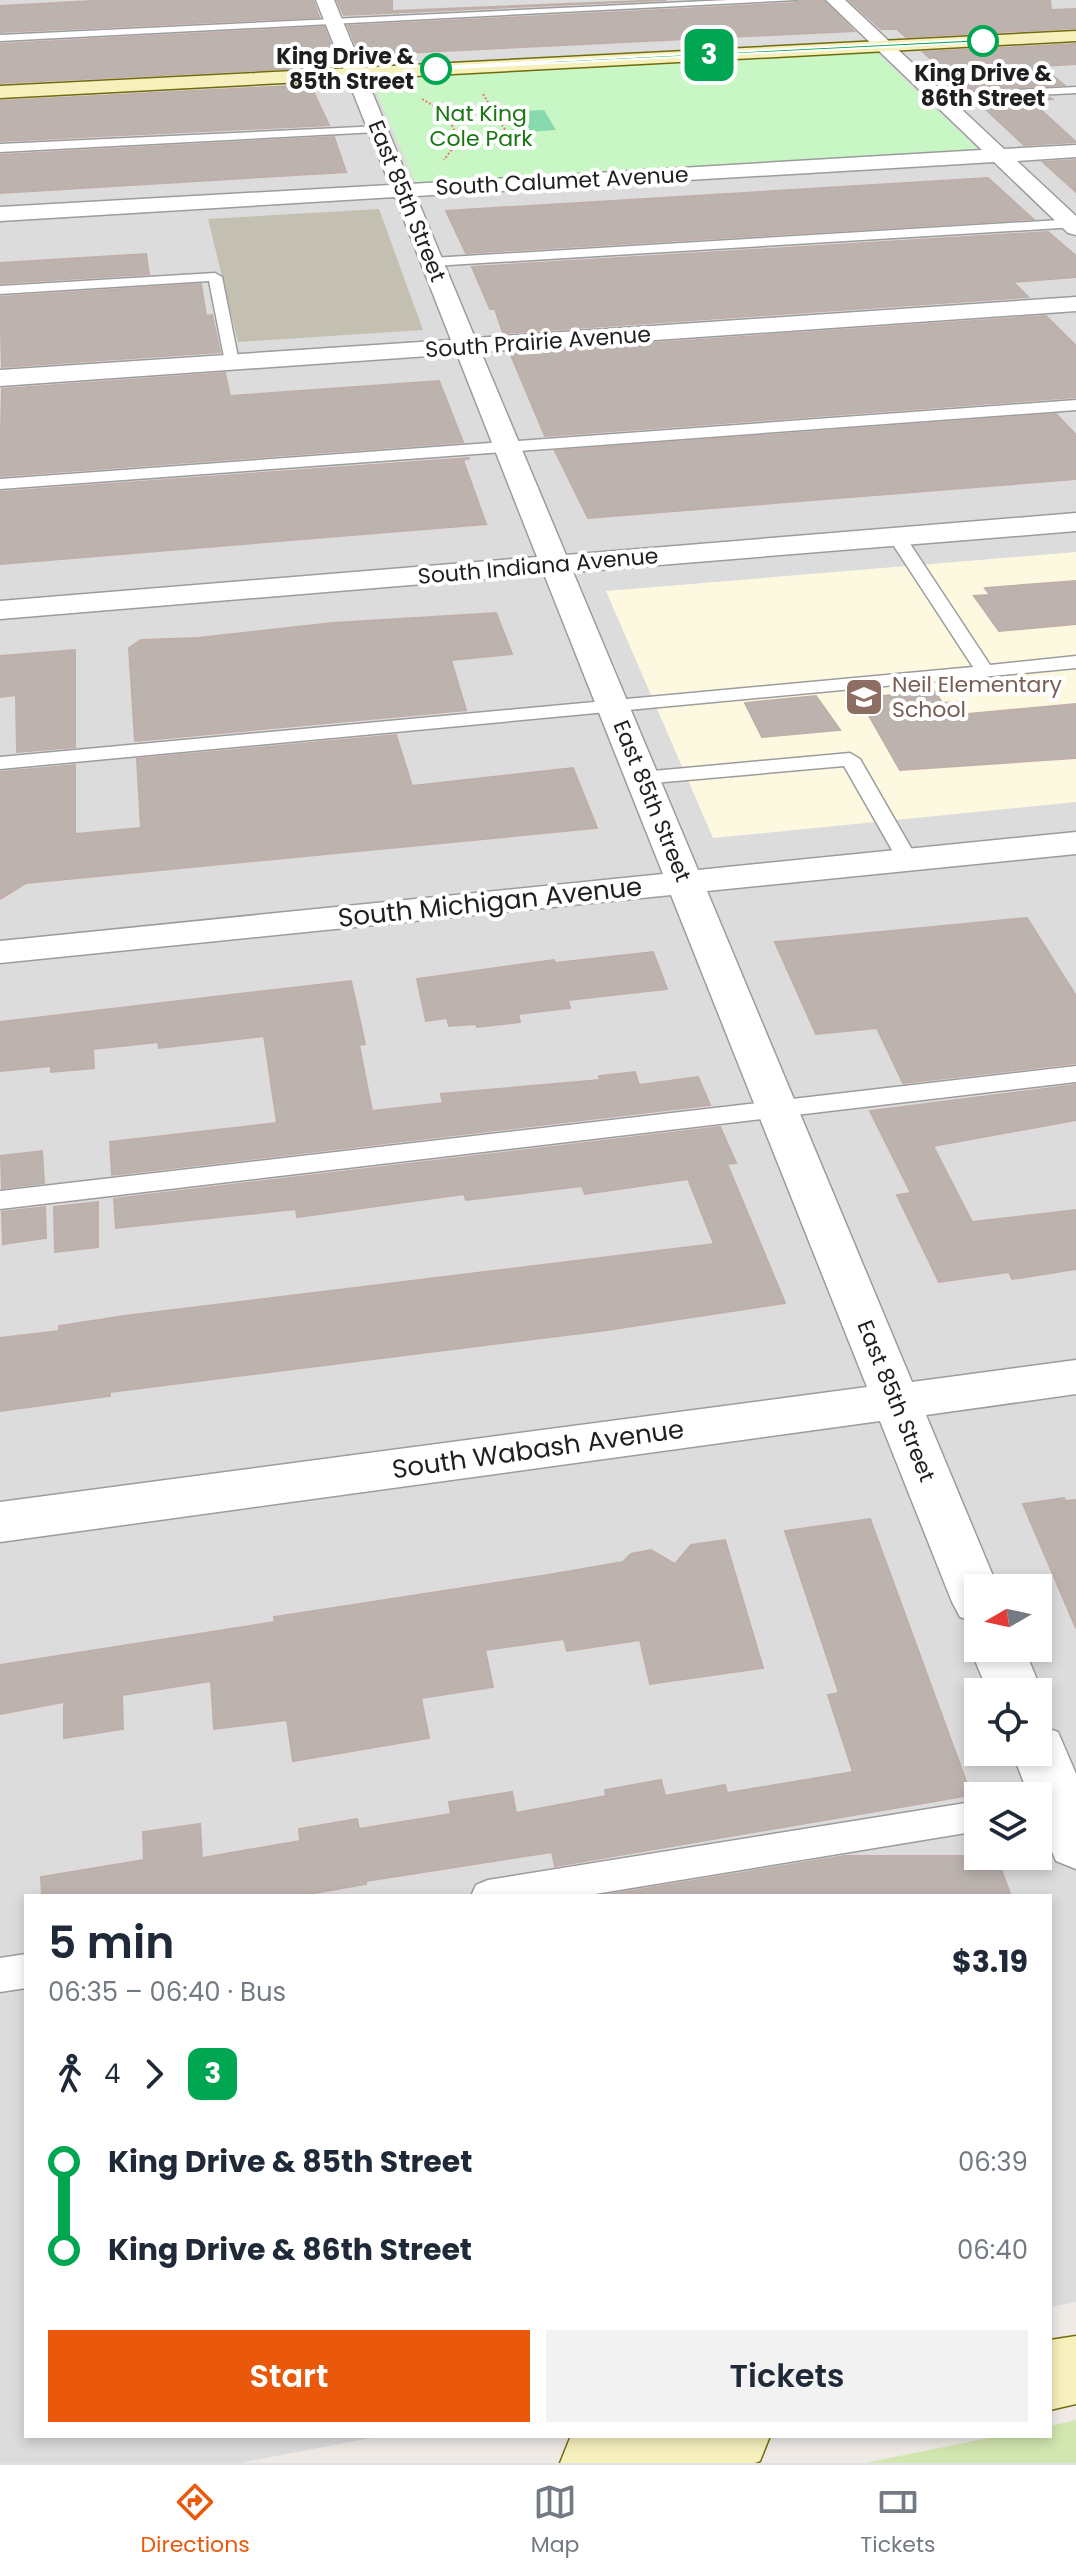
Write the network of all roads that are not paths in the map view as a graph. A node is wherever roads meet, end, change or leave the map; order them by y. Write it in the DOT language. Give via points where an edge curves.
graph roads {
  1 [pos="325,0"];
  2 [pos="791,0"];
  3 [pos="835,0"];
  4 [pos="334,21"];
  5 [pos="1076,36"];
  6 [pos="0,38"];
  7 [pos="884,46"];
  8 [pos="355,73"];
  9 [pos="1076,90"];
  10 [pos="0,92"];
  11 [pos="938,97"];
  12 [pos="377,128"];
  13 [pos="0,148"];
  14 [pos="1076,151"];
  15 [pos="999,155"];
  16 [pos="403,190"];
  17 [pos="0,214"];
  18 [pos="1074,225"];
  19 [pos="432,262"];
  20 [pos="0,290"];
  21 [pos="1076,304"];
  22 [pos="467,347"];
  23 [pos="232,362"];
  24 [pos="0,378"];
  25 [pos="1076,405"];
  26 [pos="507,447"];
  27 [pos="0,484"];
  28 [pos="1076,522"];
  29 [pos="897,537"];
  30 [pos="555,565"];
  31 [pos="0,610"];
  32 [pos="1076,662"];
  33 [pos="985,671"];
  34 [pos="614,707"];
  35 [pos="0,763"];
  36 [pos="642,778"];
  37 [pos="1076,843"];
  38 [pos="907,860"];
  39 [pos="685,882"];
  40 [pos="0,952"];
  41 [pos="1076,1074"];
  42 [pos="777,1109"];
  43 [pos="0,1200"];
  44 [pos="1076,1377"];
  45 [pos="896,1401"];
  46 [pos="0,1522"];
  47 [pos="967,1574"];
  48 [pos="1044,1766"];
  49 [pos="1062,1813"];
  50 [pos="964,1818"];
  51 [pos="500,1894"];
  52 [pos="24,1971"];
  53 [pos="0,1975"];
  54 [pos="1076,2370"];
  55 [pos="1052,2375"];
  56 [pos="725,2438"];
  57 [pos="595,2463"];
  1 -- 4 [label="street, East 85th Street"];
  2 -- 4 [label="lane"];
  3 -- 7 [label="street"];
  4 -- 6 [label="lane"];
  4 -- 8 [label="street, East 85th Street"];
  5 -- 7 [label="street"];
  7 -- 8 [label="street"];
  7 -- 11 [label="street"];
  8 -- 10 [label="street"];
  8 -- 12 [label="street, East 85th Street"];
  9 -- 11 [label="lane"];
  11 -- 15 [label="street"];
  12 -- 13 [label="lane"];
  12 -- 16 [label="street, East 85th Street"];
  14 -- 15 [label="street, South Calumet Avenue"];
  15 -- 16 [label="street, South Calumet Avenue"];
  15 -- 18 [label="street"];
  16 -- 17 [label="street, South Calumet Avenue"];
  16 -- 19 [label="street, East 85th Street"];
  18 -- 19 [label="lane"];
  19 -- 22 [label="street, East 85th Street"];
  20 -- 23 [label="lane" via="215,277"];
  21 -- 22 [label="street, South Prairie Avenue"];
  22 -- 23 [label="street, South Prairie Avenue"];
  22 -- 26 [label="street, East 85th Street"];
  23 -- 24 [label="street, South Prairie Avenue"];
  25 -- 26 [label="lane"];
  26 -- 27 [label="lane"];
  26 -- 30 [label="street, East 85th Street"];
  28 -- 29 [label="street, South Indiana Avenue"];
  29 -- 30 [label="street, South Indiana Avenue"];
  29 -- 33 [label="lane"];
  30 -- 31 [label="street, South Indiana Avenue"];
  30 -- 34 [label="street, East 85th Street"];
  32 -- 33 [label="lane"];
  33 -- 34 [label="lane"];
  34 -- 35 [label="lane"];
  34 -- 36 [label="street, East 85th Street"];
  36 -- 38 [label="lane" via="850,759"];
  36 -- 39 [label="street, East 85th Street"];
  37 -- 38 [label="street, South Michigan Avenue"];
  38 -- 39 [label="street, South Michigan Avenue"];
  39 -- 40 [label="street, South Michigan Avenue"];
  39 -- 42 [label="street, East 85th Street"];
  41 -- 42 [label="lane"];
  42 -- 43 [label="lane"];
  42 -- 45 [label="street, East 85th Street"];
  44 -- 45 [label="street, South Wabash Avenue"];
  45 -- 46 [label="street, South Wabash Avenue"];
  45 -- 47 [label="street, East 85th Street"];
  48 -- 49 [label="street"];
  50 -- 51 [label="lane"];
  52 -- 53 [label="lane"];
  54 -- 55 [label="street"];
  56 -- 57 [label="street"];
}
